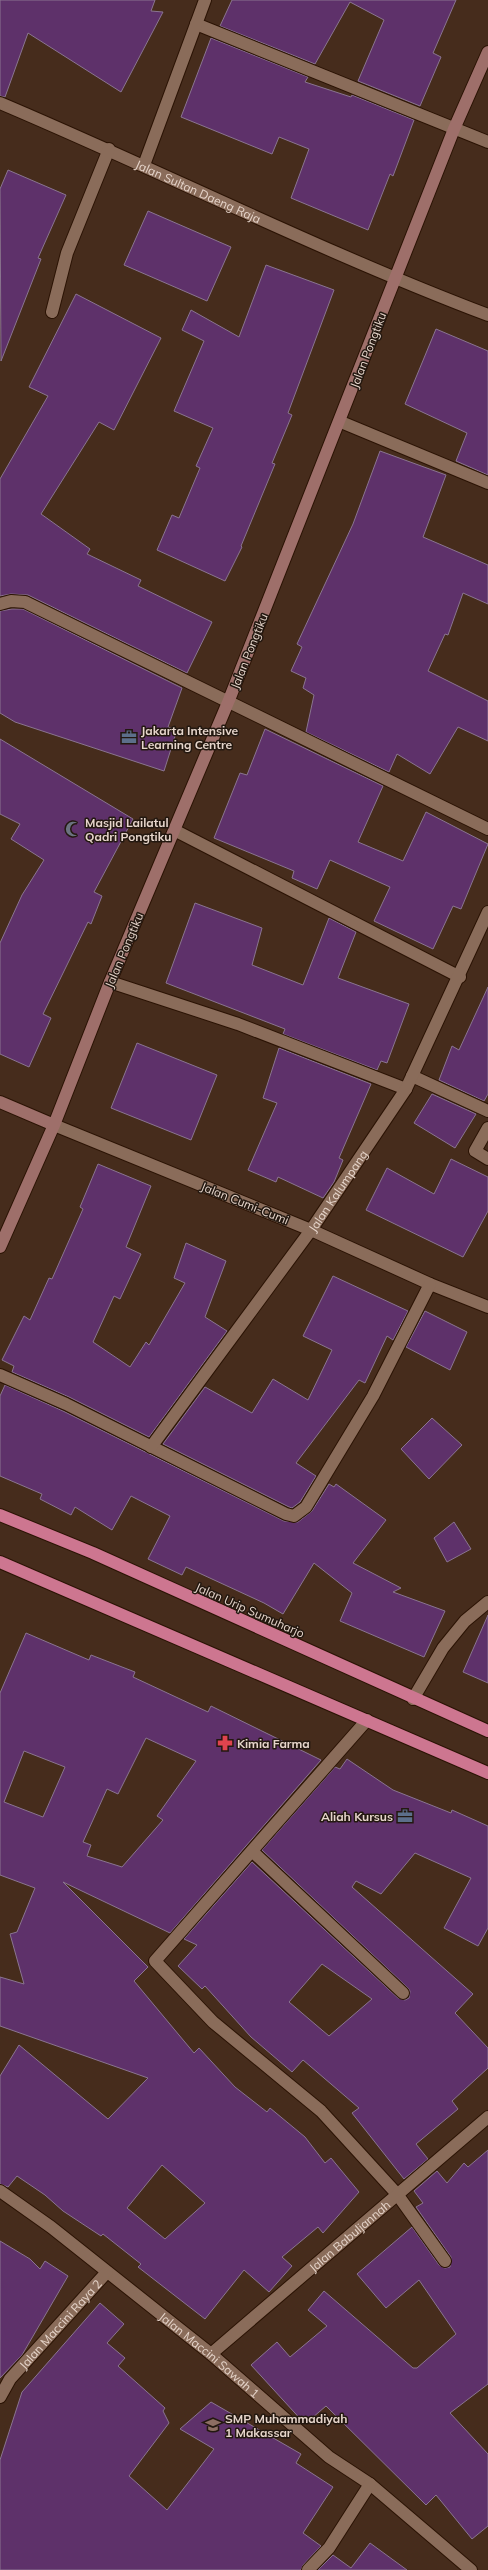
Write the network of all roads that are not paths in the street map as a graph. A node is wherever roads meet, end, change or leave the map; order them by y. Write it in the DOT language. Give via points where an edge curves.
graph roads {
  1 [pos="205,0"];
  2 [pos="196,24"];
  3 [pos="488,52"];
  4 [pos="0,103"];
  5 [pos="454,129"];
  6 [pos="488,142"];
  7 [pos="109,149"];
  8 [pos="144,165"];
  9 [pos="396,280"];
  10 [pos="52,312"];
  11 [pos="488,315"];
  12 [pos="341,422"];
  13 [pos="488,483"];
  14 [pos="0,604"];
  15 [pos="229,700"];
  16 [pos="488,829"];
  17 [pos="176,831"];
  18 [pos="488,912"];
  19 [pos="460,977"];
  20 [pos="110,982"];
  21 [pos="412,1076"];
  22 [pos="406,1089"];
  23 [pos="0,1102"];
  24 [pos="488,1111"];
  25 [pos="54,1125"];
  26 [pos="488,1128"];
  27 [pos="488,1159"];
  28 [pos="311,1230"];
  29 [pos="0,1247"];
  30 [pos="430,1284"];
  31 [pos="488,1307"];
  32 [pos="0,1375"];
  33 [pos="151,1447"];
  34 [pos="0,1515"];
  35 [pos="0,1562"];
  36 [pos="488,1602"];
  37 [pos="413,1699"];
  38 [pos="367,1720"];
  39 [pos="488,1732"];
  40 [pos="488,1773"];
  41 [pos="252,1852"];
  42 [pos="403,1993"];
  43 [pos="488,2117"];
  44 [pos="0,2191"];
  45 [pos="397,2194"];
  46 [pos="445,2261"];
  47 [pos="107,2272"];
  48 [pos="211,2354"];
  49 [pos="0,2397"];
  50 [pos="370,2484"];
  51 [pos="308,2570"];
  52 [pos="471,2570"];
  1 -- 2 [label="street"];
  2 -- 5 [label="street"];
  2 -- 8 [label="street"];
  3 -- 5 [label="street, Jalan Pongtiku"];
  4 -- 7 [label="street, Jalan Sultan Daeng Raja"];
  5 -- 6 [label="street"];
  5 -- 9 [label="street, Jalan Pongtiku"];
  7 -- 8 [label="street, Jalan Sultan Daeng Raja"];
  7 -- 10 [label="street" via="67,253"];
  8 -- 9 [label="street, Jalan Sultan Daeng Raja"];
  9 -- 11 [label="street, Jalan Sultan Daeng Raja"];
  9 -- 12 [label="street, Jalan Pongtiku"];
  12 -- 13 [label="street"];
  12 -- 15 [label="street, Jalan Pongtiku"];
  14 -- 15 [label="street" via="11,601 25,602"];
  15 -- 16 [label="street"];
  15 -- 17 [label="street, Jalan Pongtiku"];
  17 -- 19 [label="street"];
  17 -- 20 [label="street, Jalan Pongtiku"];
  18 -- 19 [label="street, Jalan Kalumpang"];
  19 -- 21 [label="street, Jalan Kalumpang"];
  20 -- 22 [label="street" via="253,1029"];
  20 -- 25 [label="street, Jalan Pongtiku"];
  21 -- 22 [label="street, Jalan Kalumpang"];
  21 -- 24 [label="street"];
  22 -- 28 [label="street, Jalan Kalumpang"];
  23 -- 25 [label="street, Jalan Cumi-Cumi"];
  25 -- 28 [label="street, Jalan Cumi-Cumi"];
  25 -- 29 [label="street, Jalan Pongtiku"];
  26 -- 27 [label="street" via="475,1151"];
  28 -- 30 [label="street, Jalan Cumi-Cumi"];
  28 -- 33 [label="street, Jalan Kalumpang"];
  30 -- 31 [label="street, Jalan Cumi-Cumi"];
  30 -- 33 [label="street" via="373,1396 306,1507 294,1516"];
  32 -- 33 [label="street"];
  34 -- 37 [label="highway, Jalan Urip Sumuharjo" via="93,1553"];
  35 -- 38 [label="highway"];
  36 -- 37 [label="street" via="465,1621 443,1648"];
  37 -- 39 [label="highway, Jalan Urip Sumuharjo"];
  38 -- 40 [label="highway"];
  38 -- 41 [label="street"];
  41 -- 42 [label="street"];
  41 -- 45 [label="street" via="155,1961 213,2022 321,2110"];
  43 -- 45 [label="street, Jalan Babuljannah"];
  44 -- 47 [label="street, Jalan Maccini Sawah 1" via="51,2227"];
  45 -- 46 [label="street"];
  45 -- 48 [label="street, Jalan Babuljannah"];
  47 -- 48 [label="street, Jalan Maccini Sawah 1"];
  47 -- 49 [label="street, Jalan Maccini Raya 2" via="10,2379"];
  48 -- 50 [label="street, Jalan Maccini Sawah 1" via="329,2457"];
  50 -- 51 [label="street" via="329,2548"];
  50 -- 52 [label="street, Jalan Maccini Sawah 1"];
}
